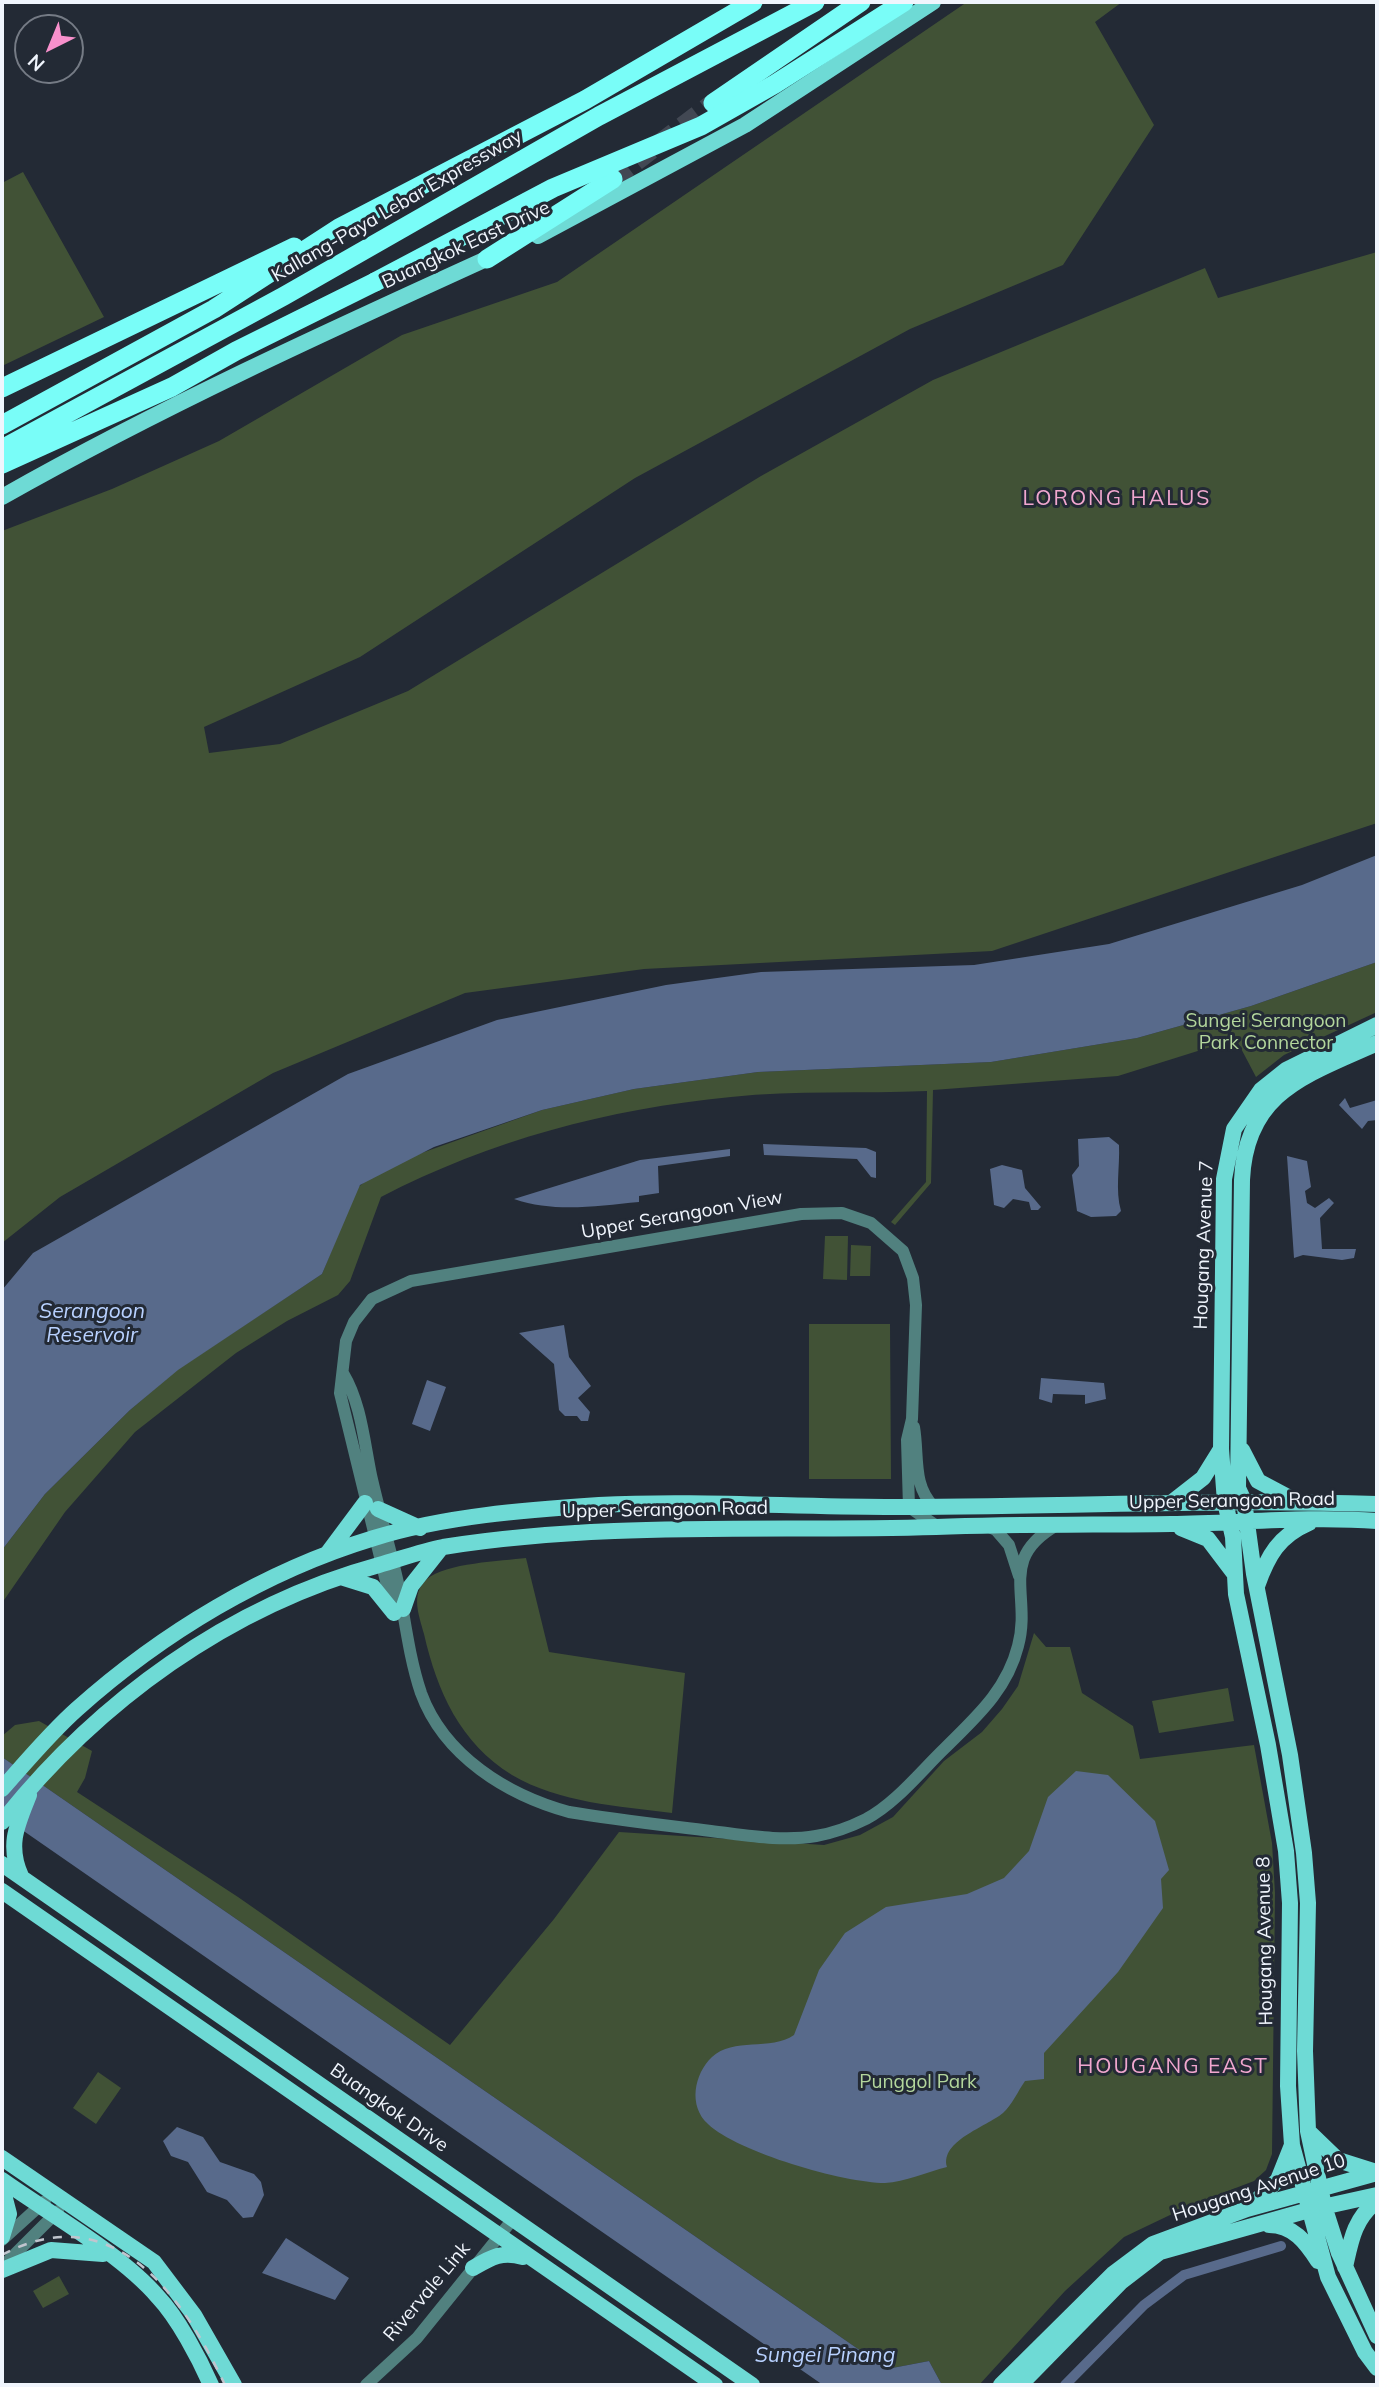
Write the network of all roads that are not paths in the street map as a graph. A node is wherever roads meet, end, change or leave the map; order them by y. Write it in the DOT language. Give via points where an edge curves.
graph roads {
  1 [pos="753,2"];
  2 [pos="815,2"];
  3 [pos="861,2"];
  4 [pos="904,2"];
  5 [pos="933,2"];
  6 [pos="713,103"];
  7 [pos="613,179"];
  8 [pos="339,228"];
  9 [pos="487,259"];
  10 [pos="2,388"];
  11 [pos="2,425"];
  12 [pos="2,450"];
  13 [pos="2,464"];
  14 [pos="2,498"];
  15 [pos="1377,1026"];
  16 [pos="1377,1043"];
  17 [pos="912,1419"];
  18 [pos="1237,1438"];
  19 [pos="1221,1449"];
  20 [pos="1244,1501"];
  21 [pos="1225,1502"];
  22 [pos="1300,1502"];
  23 [pos="1171,1503"];
  24 [pos="1377,1504"];
  25 [pos="372,1506"];
  26 [pos="909,1507"];
  27 [pos="934,1507"];
  28 [pos="1318,1519"];
  29 [pos="1377,1521"];
  30 [pos="1239,1522"];
  31 [pos="984,1524"];
  32 [pos="1168,1524"];
  33 [pos="1057,1525"];
  34 [pos="938,1527"];
  35 [pos="420,1528"];
  36 [pos="380,1536"];
  37 [pos="441,1548"];
  38 [pos="326,1556"];
  39 [pos="387,1563"];
  40 [pos="1233,1572"];
  41 [pos="1020,1576"];
  42 [pos="338,1577"];
  43 [pos="1256,1587"];
  44 [pos="399,1611"];
  45 [pos="32,1786"];
  46 [pos="2,1789"];
  47 [pos="2,1822"];
  48 [pos="2,1864"];
  49 [pos="20,1876"];
  50 [pos="2,1891"];
  51 [pos="2,1899"];
  52 [pos="22,1905"];
  53 [pos="1308,2131"];
  54 [pos="1292,2145"];
  55 [pos="2,2158"];
  56 [pos="1377,2173"];
  57 [pos="2,2180"];
  58 [pos="2,2187"];
  59 [pos="1312,2191"];
  60 [pos="1377,2195"];
  61 [pos="59,2198"];
  62 [pos="1377,2201"];
  63 [pos="1317,2208"];
  64 [pos="1247,2209"];
  65 [pos="46,2212"];
  66 [pos="513,2218"];
  67 [pos="1259,2225"];
  68 [pos="499,2236"];
  69 [pos="2,2239"];
  70 [pos="112,2256"];
  71 [pos="533,2259"];
  72 [pos="1345,2267"];
  73 [pos="473,2268"];
  74 [pos="2,2269"];
  75 [pos="1328,2277"];
  76 [pos="1377,2336"];
  77 [pos="1377,2368"];
  78 [pos="211,2385"];
  79 [pos="234,2385"];
  80 [pos="366,2385"];
  81 [pos="715,2385"];
  82 [pos="752,2385"];
  83 [pos="1000,2385"];
  84 [pos="1020,2385"];
  1 -- 8 [label="highway, Kallang-Paya Lebar Expressway" via="585,100"];
  2 -- 12 [label="highway, Kallang-Paya Lebar Expressway" via="599,116"];
  3 -- 6 [label="highway"];
  4 -- 13 [label="highway, bridge" via="701,126 564,183 172,387"];
  5 -- 9 [label="main road, Buangkok East Drive" via="745,125"];
  7 -- 9 [label="highway"];
  8 -- 10 [label="highway" via="258,261"];
  8 -- 11 [label="highway, Kallang-Paya Lebar Expressway" via="214,309"];
  9 -- 14 [label="main road, Buangkok East Drive" via="246,370 81,452"];
  15 -- 19 [label="main road, Hougang Avenue 7" via="1280,1074 1261,1090 1234,1129 1224,1179"];
  16 -- 18 [label="main road, Hougang Avenue 7" via="1295,1082 1256,1120 1248,1136 1243,1151"];
  17 -- 25 [label="street, Upper Serangoon View" via="916,1305 903,1251 872,1223 831,1212 801,1214 411,1280 372,1300 346,1341 343,1373 353,1391"];
  17 -- 26 [label="street, Upper Serangoon View"];
  17 -- 27 [label="street, Upper Serangoon View" via="918,1485"];
  18 -- 20 [label="main road, Hougang Avenue 7" via="1238,1488"];
  18 -- 22 [label="main road" via="1258,1481"];
  19 -- 21 [label="main road, Hougang Avenue 7"];
  19 -- 23 [label="main road" via="1203,1478"];
  20 -- 21 [label="main road, Upper Serangoon Road"];
  20 -- 22 [label="main road, Upper Serangoon Road"];
  20 -- 30 [label="main road, Hougang Avenue 7"];
  21 -- 23 [label="main road, Upper Serangoon Road"];
  21 -- 30 [label="main road, Hougang Avenue 8"];
  22 -- 24 [label="main road, Upper Serangoon Road"];
  23 -- 27 [label="main road, Upper Serangoon Road"];
  25 -- 35 [label="main road"];
  25 -- 36 [label="street, Upper Serangoon View"];
  25 -- 38 [label="main road"];
  26 -- 27 [label="main road, Upper Serangoon Road"];
  26 -- 34 [label="street"];
  26 -- 35 [label="main road, Upper Serangoon Road" via="602,1505 480,1516"];
  28 -- 29 [label="main road, Upper Serangoon Road"];
  28 -- 30 [label="main road, Upper Serangoon Road"];
  28 -- 43 [label="main road" via="1277,1544"];
  30 -- 32 [label="main road, Upper Serangoon Road"];
  30 -- 40 [label="main road, Hougang Avenue 8"];
  30 -- 43 [label="main road, Hougang Avenue 8"];
  31 -- 33 [label="main road, Upper Serangoon Road"];
  31 -- 34 [label="main road, Upper Serangoon Road"];
  31 -- 41 [label="street" via="1009,1545"];
  32 -- 33 [label="main road, Upper Serangoon Road"];
  32 -- 40 [label="main road" via="1208,1539"];
  33 -- 41 [label="street" via="1029,1545"];
  34 -- 37 [label="main road, Upper Serangoon Road" via="599,1530"];
  35 -- 36 [label="main road, Upper Serangoon Road"];
  36 -- 38 [label="main road, Upper Serangoon Road"];
  36 -- 39 [label="street, Upper Serangoon View"];
  37 -- 39 [label="main road, Upper Serangoon Road"];
  37 -- 44 [label="main road" via="411,1586"];
  38 -- 46 [label="main road, Upper Serangoon Road" via="223,1604 142,1657 76,1709"];
  39 -- 42 [label="main road, Upper Serangoon Road"];
  39 -- 44 [label="street, Upper Serangoon View"];
  40 -- 54 [label="main road, Hougang Avenue 8" via="1286,1850"];
  41 -- 44 [label="street, Upper Serangoon View" via="1019,1645 1003,1684 986,1707 869,1817 814,1836 746,1835 610,1819 569,1812 513,1792 469,1761 437,1720 421,1693"];
  42 -- 44 [label="main road" via="367,1583"];
  42 -- 45 [label="main road, Upper Serangoon Road" via="253,1614 177,1658 92,1725"];
  43 -- 53 [label="main road, Hougang Avenue 8" via="1290,1755 1304,1853"];
  45 -- 47 [label="main road, Upper Serangoon Road"];
  45 -- 49 [label="main road" via="12,1846"];
  48 -- 49 [label="main road, Buangkok Drive"];
  49 -- 66 [label="main road, Buangkok Drive"];
  50 -- 52 [label="main road"];
  51 -- 52 [label="main road"];
  52 -- 68 [label="main road"];
  53 -- 56 [label="main road" via="1338,2161"];
  53 -- 59 [label="main road, Hougang Avenue 8"];
  54 -- 59 [label="main road, Hougang Avenue 8"];
  54 -- 64 [label="main road" via="1278,2180"];
  55 -- 61 [label="main road"];
  56 -- 59 [label="main road, Hougang Avenue 10"];
  57 -- 65 [label="main road"];
  58 -- 69 [label="main road" via="9,2214"];
  59 -- 63 [label="main road, Hougang Avenue 8"];
  59 -- 64 [label="main road, Hougang Avenue 10"];
  60 -- 63 [label="main road, Hougang Avenue 10"];
  61 -- 65 [label="street"];
  61 -- 79 [label="main road" via="154,2262 194,2315"];
  62 -- 72 [label="main road" via="1351,2235"];
  63 -- 67 [label="main road, Hougang Avenue 10"];
  63 -- 72 [label="main road, Hougang Avenue 8"];
  63 -- 75 [label="main road, Hougang Avenue 8"];
  64 -- 83 [label="main road, Hougang Avenue 10" via="1153,2244 1113,2274"];
  65 -- 69 [label="street"];
  65 -- 70 [label="main road"];
  65 -- 74 [label="street"];
  66 -- 68 [label="street, Rivervale Link"];
  66 -- 82 [label="main road, Buangkok Drive"];
  67 -- 75 [label="main road" via="1290,2229"];
  67 -- 84 [label="main road, Hougang Avenue 10" via="1160,2252 1121,2282"];
  68 -- 71 [label="main road"];
  68 -- 73 [label="street, Rivervale Link"];
  70 -- 74 [label="main road" via="51,2250"];
  70 -- 78 [label="main road" via="161,2299"];
  71 -- 73 [label="main road" via="507,2253"];
  71 -- 81 [label="main road"];
  72 -- 76 [label="main road, Hougang Avenue 8"];
  73 -- 80 [label="street, Rivervale Link" via="417,2338"];
  75 -- 77 [label="main road, Hougang Avenue 8"];
}
